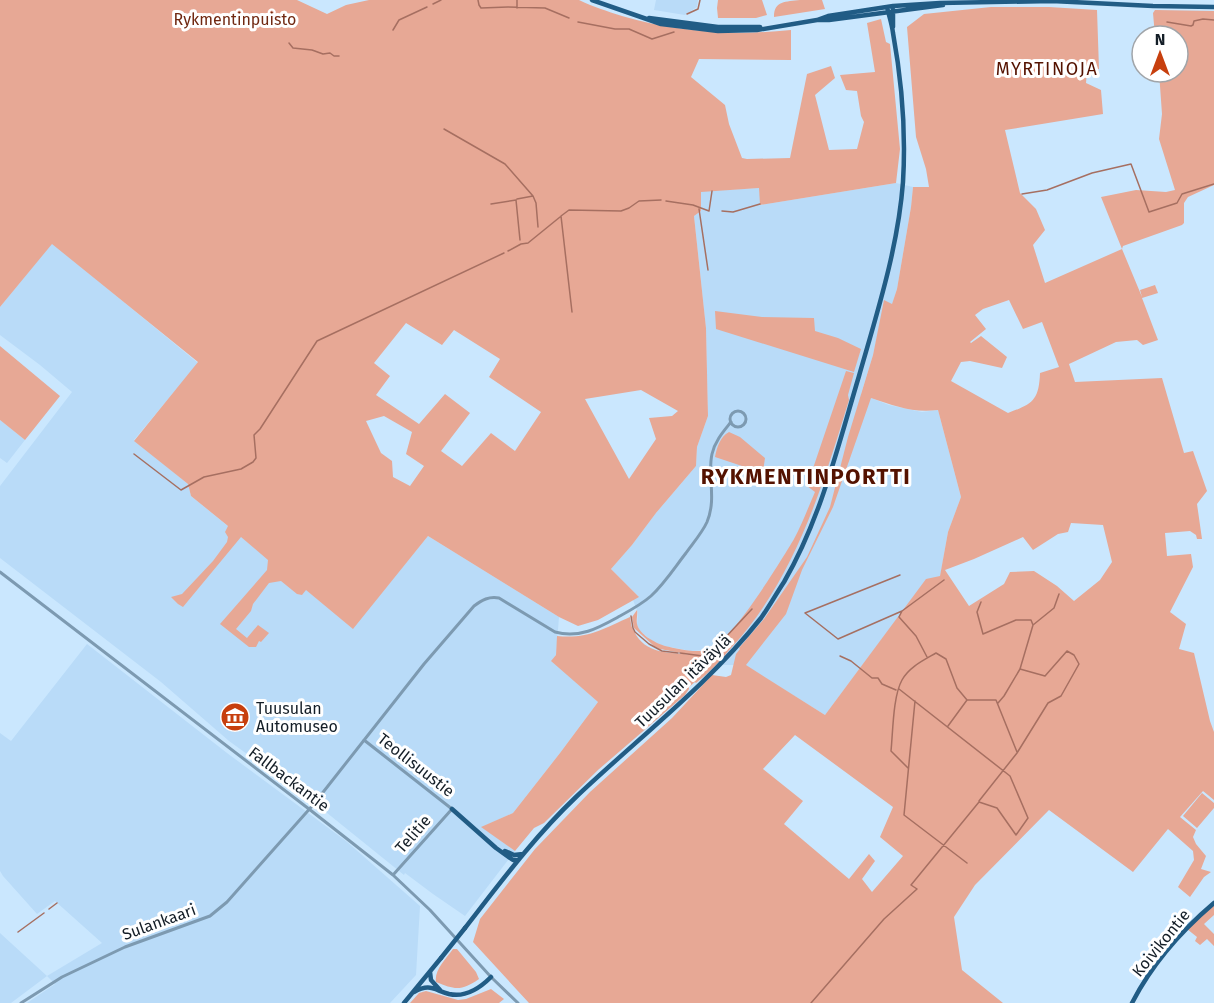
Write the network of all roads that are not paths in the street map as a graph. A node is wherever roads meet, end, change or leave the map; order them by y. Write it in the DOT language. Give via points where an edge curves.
graph roads {
  1 [pos="592,0"];
  2 [pos="1214,7"];
  3 [pos="891,9"];
  4 [pos="731,422"];
  5 [pos="735,426"];
  6 [pos="726,429"];
  7 [pos="0,572"];
  8 [pos="364,740"];
  9 [pos="309,809"];
  10 [pos="452,809"];
  11 [pos="483,836"];
  12 [pos="524,854"];
  13 [pos="519,860"];
  14 [pos="510,872"];
  15 [pos="393,875"];
  16 [pos="1214,903"];
  17 [pos="431,970"];
  18 [pos="491,977"];
  19 [pos="440,990"];
  20 [pos="414,992"];
  21 [pos="21,1003"];
  22 [pos="404,1003"];
  23 [pos="518,1003"];
  24 [pos="1132,1003"];
  1 -- 3 [label="main road" via="661,24 718,31 757,30"];
  2 -- 3 [label="main road" via="988,1"];
  3 -- 12 [label="main road, Tuusulan itäväylä" via="904,134 901,201 892,253 861,367 810,532 764,613 732,653 574,799"];
  4 -- 5 [label="street"];
  4 -- 5 [label="street" via="734,413 744,413 744,425"];
  4 -- 6 [label="street"];
  5 -- 6 [label="street"];
  6 -- 8 [label="street, Sulankaari" via="712,456 711,510 706,524 648,599 596,629 562,634 504,600 487,598 474,606 424,663"];
  7 -- 9 [label="street, Fallbackantie"];
  8 -- 9 [label="street, Sulankaari"];
  8 -- 10 [label="street, Teollisuustie"];
  9 -- 15 [label="street, Fallbackantie"];
  9 -- 21 [label="street, Sulankaari" via="210,916 125,946 62,977"];
  10 -- 11 [label="main road"];
  10 -- 15 [label="street, Telitie"];
  11 -- 12 [label="main road" via="510,854"];
  11 -- 13 [label="main road" via="513,860"];
  11 -- 14 [label="main road" via="509,860"];
  12 -- 13 [label="main road, Tuusulan itäväylä"];
  13 -- 14 [label="main road, Tuusulan itäväylä"];
  14 -- 17 [label="main road, Tuusulan itäväylä, bridge"];
  15 -- 18 [label="street, Fallbackantie"];
  16 -- 24 [label="main road, Koivikontie" via="1190,923 1164,954"];
  17 -- 19 [label="main road" via="431,980"];
  17 -- 20 [label="main road, Tuusulan itäväylä"];
  18 -- 19 [label="main road" via="466,994 452,995"];
  18 -- 23 [label="street, Fallbackantie"];
  19 -- 20 [label="main road" via="427,987"];
  20 -- 22 [label="main road, Tuusulan itäväylä"];
}
